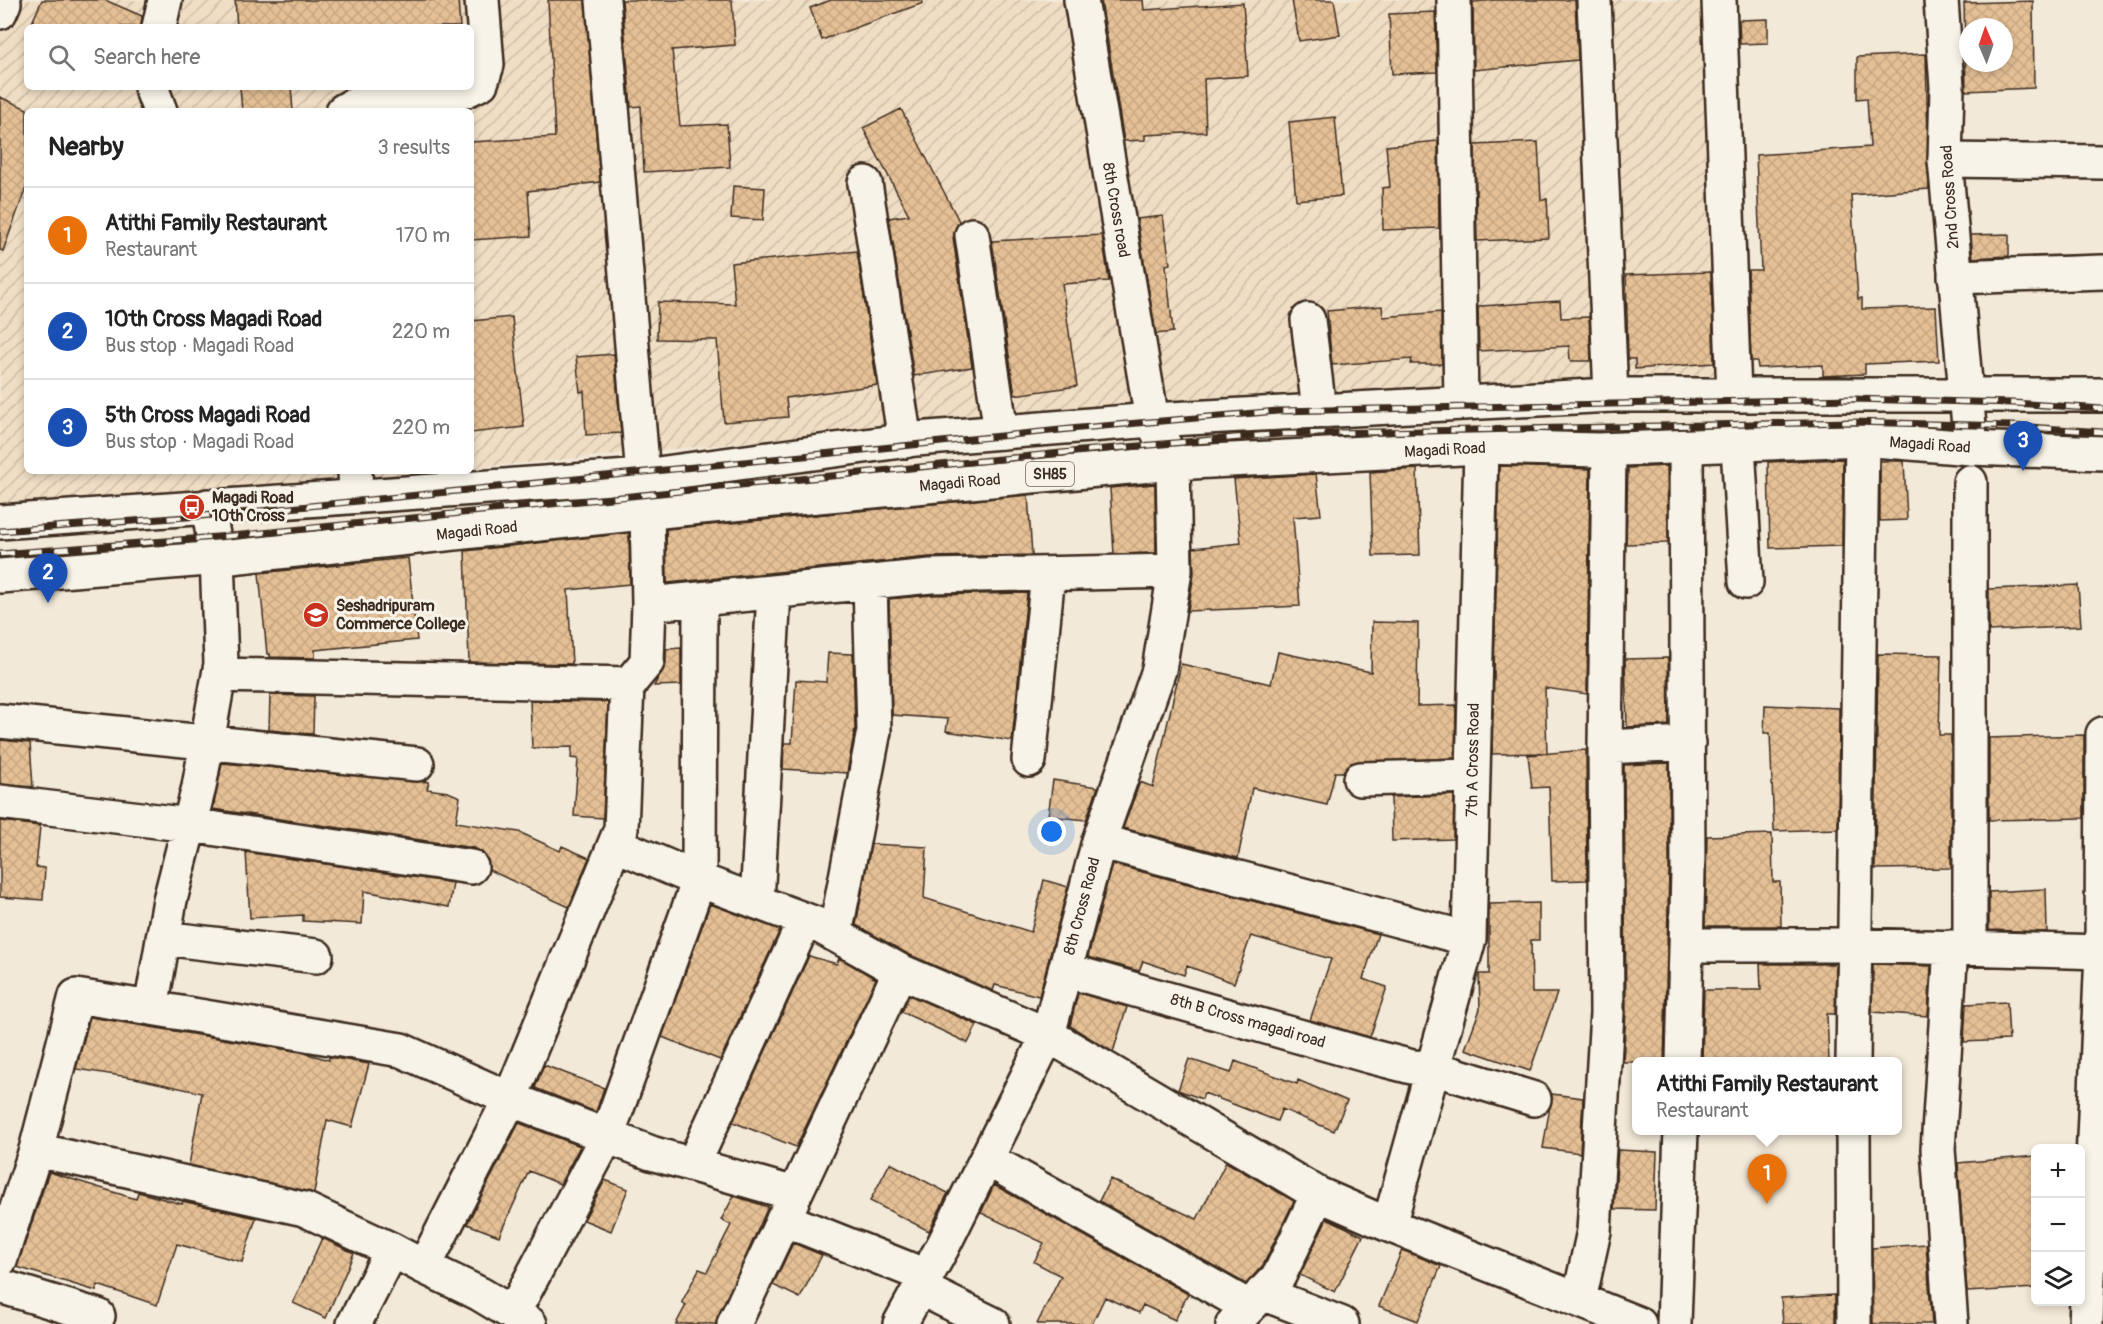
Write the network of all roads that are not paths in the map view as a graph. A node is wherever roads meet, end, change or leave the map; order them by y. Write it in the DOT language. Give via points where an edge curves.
graph roads {
  1 [pos="165,0"];
  2 [pos="482,0"];
  3 [pos="603,0"];
  4 [pos="1081,0"];
  5 [pos="1454,0"];
  6 [pos="1594,0"];
  7 [pos="1719,0"];
  8 [pos="1941,0"];
  9 [pos="160,24"];
  10 [pos="474,87"];
  11 [pos="152,90"];
  12 [pos="468,90"];
  13 [pos="159,108"];
  14 [pos="348,108"];
  15 [pos="1945,160"];
  16 [pos="2103,162"];
  17 [pos="865,183"];
  18 [pos="972,235"];
  19 [pos="2103,272"];
  20 [pos="1955,277"];
  21 [pos="1308,320"];
  22 [pos="1967,393"];
  23 [pos="1611,394"];
  24 [pos="1734,395"];
  25 [pos="2103,395"];
  26 [pos="1461,401"];
  27 [pos="1319,410"];
  28 [pos="1152,420"];
  29 [pos="1001,432"];
  30 [pos="1862,440"];
  31 [pos="905,441"];
  32 [pos="1738,446"];
  33 [pos="1481,447"];
  34 [pos="1686,448"];
  35 [pos="1971,448"];
  36 [pos="1609,450"];
  37 [pos="2103,453"];
  38 [pos="1173,462"];
  39 [pos="644,476"];
  40 [pos="1970,482"];
  41 [pos="356,484"];
  42 [pos="208,506"];
  43 [pos="647,513"];
  44 [pos="0,522"];
  45 [pos="217,558"];
  46 [pos="1175,572"];
  47 [pos="1048,574"];
  48 [pos="0,576"];
  49 [pos="1746,582"];
  50 [pos="870,583"];
  51 [pos="774,592"];
  52 [pos="700,599"];
  53 [pos="649,604"];
  54 [pos="219,675"];
  55 [pos="630,684"];
  56 [pos="0,721"];
  57 [pos="2103,734"];
  58 [pos="207,742"];
  59 [pos="1688,743"];
  60 [pos="1605,747"];
  61 [pos="1029,760"];
  62 [pos="417,764"];
  63 [pos="1473,776"];
  64 [pos="1360,779"];
  65 [pos="0,802"];
  66 [pos="190,825"];
  67 [pos="1099,841"];
  68 [pos="615,844"];
  69 [pos="471,867"];
  70 [pos="699,880"];
  71 [pos="757,902"];
  72 [pos="805,920"];
  73 [pos="835,935"];
  74 [pos="163,938"];
  75 [pos="1469,939"];
  76 [pos="1686,945"];
  77 [pos="1853,945"];
  78 [pos="1960,948"];
  79 [pos="2102,952"];
  80 [pos="316,956"];
  81 [pos="1065,970"];
  82 [pos="900,971"];
  83 [pos="151,1008"];
  84 [pos="1048,1035"];
  85 [pos="1683,1057"];
  86 [pos="1853,1057"];
  87 [pos="1433,1068"];
  88 [pos="510,1098"];
  89 [pos="1534,1099"];
  90 [pos="1680,1135"];
  91 [pos="1853,1135"];
  92 [pos="607,1136"];
  93 [pos="2098,1148"];
  94 [pos="36,1150"];
  95 [pos="987,1159"];
  96 [pos="693,1166"];
  97 [pos="1318,1194"];
  98 [pos="789,1207"];
  99 [pos="1389,1225"];
  100 [pos="392,1250"];
  101 [pos="0,1260"];
  102 [pos="424,1267"];
  103 [pos="923,1282"];
  104 [pos="0,1286"];
  105 [pos="1579,1300"];
  106 [pos="1248,1308"];
  107 [pos="98,1316"];
  108 [pos="521,1319"];
  109 [pos="354,1324"];
  110 [pos="734,1324"];
  111 [pos="900,1324"];
  112 [pos="993,1324"];
  113 [pos="1342,1324"];
  114 [pos="1639,1324"];
  115 [pos="1674,1324"];
  116 [pos="1854,1324"];
  117 [pos="1951,1324"];
  118 [pos="2086,1324"];
  1 -- 9 [label="street"];
  2 -- 10 [label="street" via="487,65 481,83"];
  3 -- 39 [label="street"];
  4 -- 28 [label="street, 8th Cross road"];
  5 -- 26 [label="street"];
  6 -- 23 [label="street"];
  7 -- 24 [label="street"];
  8 -- 15 [label="street, 2nd Cross Road" via="1947,87"];
  11 -- 13 [label="street"];
  12 -- 14 [label="street" via="362,100"];
  15 -- 16 [label="street"];
  15 -- 20 [label="street, 2nd Cross Road"];
  17 -- 31 [label="street"];
  18 -- 29 [label="street"];
  19 -- 20 [label="street"];
  20 -- 22 [label="street, 2nd Cross Road"];
  21 -- 27 [label="street"];
  22 -- 24 [label="street"];
  22 -- 25 [label="street"];
  22 -- 35 [label="street, 2nd Cross Road"];
  23 -- 24 [label="street"];
  23 -- 26 [label="street"];
  26 -- 27 [label="street"];
  27 -- 28 [label="street"];
  28 -- 29 [label="street"];
  28 -- 38 [label="street, 8th Cross road"];
  29 -- 31 [label="street"];
  30 -- 32 [label="street, Magadi Road / SH85"];
  30 -- 35 [label="street, Magadi Road / SH85"];
  30 -- 77 [label="street"];
  31 -- 39 [label="street"];
  32 -- 34 [label="street, Magadi Road / SH85"];
  32 -- 49 [label="street"];
  33 -- 36 [label="street, Magadi Road / SH85"];
  33 -- 38 [label="street, Magadi Road / SH85"];
  33 -- 63 [label="street, 7th A Cross Road"];
  34 -- 36 [label="street, Magadi Road / SH85"];
  34 -- 59 [label="street"];
  35 -- 37 [label="street, Magadi Road / SH85"];
  36 -- 60 [label="street"];
  38 -- 43 [label="street, Magadi Road / SH85"];
  38 -- 46 [label="street, 8th Cross Road"];
  39 -- 41 [label="street"];
  40 -- 78 [label="street"];
  41 -- 42 [label="street"];
  42 -- 44 [label="street"];
  42 -- 45 [label="street"];
  43 -- 45 [label="street, Magadi Road / SH85"];
  43 -- 53 [label="street"];
  45 -- 48 [label="street, Magadi Road / SH85"];
  45 -- 54 [label="street"];
  46 -- 47 [label="street"];
  46 -- 67 [label="street, 8th Cross Road" via="1160,670"];
  47 -- 50 [label="street" via="931,576"];
  47 -- 61 [label="street"];
  50 -- 51 [label="street"];
  50 -- 73 [label="street" via="874,731"];
  51 -- 52 [label="street"];
  51 -- 71 [label="street"];
  52 -- 53 [label="street"];
  52 -- 70 [label="street"];
  53 -- 55 [label="street" via="647,662"];
  54 -- 55 [label="street"];
  54 -- 58 [label="street"];
  55 -- 68 [label="street" via="621,828"];
  56 -- 58 [label="street"];
  57 -- 79 [label="street"];
  58 -- 62 [label="street"];
  58 -- 66 [label="street"];
  59 -- 60 [label="street"];
  59 -- 76 [label="street"];
  60 -- 105 [label="street" via="1607,1013 1594,1231"];
  63 -- 64 [label="street"];
  63 -- 75 [label="street, 7th A Cross Road"];
  65 -- 66 [label="street"];
  66 -- 69 [label="street"];
  66 -- 74 [label="street"];
  67 -- 75 [label="street"];
  67 -- 81 [label="street, 8th Cross Road"];
  68 -- 70 [label="street"];
  68 -- 88 [label="street"];
  70 -- 71 [label="street"];
  70 -- 92 [label="street"];
  71 -- 72 [label="street"];
  72 -- 73 [label="street"];
  72 -- 96 [label="street"];
  73 -- 82 [label="street"];
  74 -- 80 [label="street"];
  74 -- 83 [label="street"];
  75 -- 87 [label="street, 7th A Cross Road"];
  76 -- 77 [label="street"];
  76 -- 85 [label="street"];
  77 -- 78 [label="street"];
  77 -- 86 [label="street"];
  78 -- 79 [label="street"];
  78 -- 117 [label="street" via="1938,1149"];
  79 -- 93 [label="street"];
  81 -- 84 [label="street, 8th Cross Road"];
  81 -- 87 [label="street, 8th B Cross magadi road" via="1369,1056"];
  82 -- 84 [label="street"];
  82 -- 98 [label="street"];
  83 -- 88 [label="street" via="402,1050"];
  83 -- 94 [label="street" via="76,996"];
  84 -- 95 [label="street, 8th Cross Road"];
  84 -- 97 [label="street"];
  87 -- 89 [label="street, 8th B Cross magadi road"];
  87 -- 99 [label="street, 7th A Cross Road"];
  88 -- 92 [label="street"];
  88 -- 102 [label="street"];
  90 -- 115 [label="street"];
  91 -- 116 [label="street"];
  92 -- 96 [label="street"];
  92 -- 108 [label="street"];
  93 -- 118 [label="street"];
  94 -- 100 [label="street" via="304,1209"];
  94 -- 101 [label="street"];
  95 -- 103 [label="street, 8th Cross Road"];
  95 -- 106 [label="street"];
  96 -- 98 [label="street"];
  97 -- 99 [label="street"];
  97 -- 106 [label="street" via="1279,1276"];
  98 -- 103 [label="street"];
  98 -- 110 [label="street"];
  99 -- 105 [label="street"];
  100 -- 102 [label="street"];
  100 -- 109 [label="street"];
  102 -- 108 [label="street"];
  103 -- 111 [label="street, 8th Cross Road"];
  103 -- 112 [label="street"];
  104 -- 107 [label="street"];
  105 -- 114 [label="street"];
  106 -- 113 [label="street"];
}
